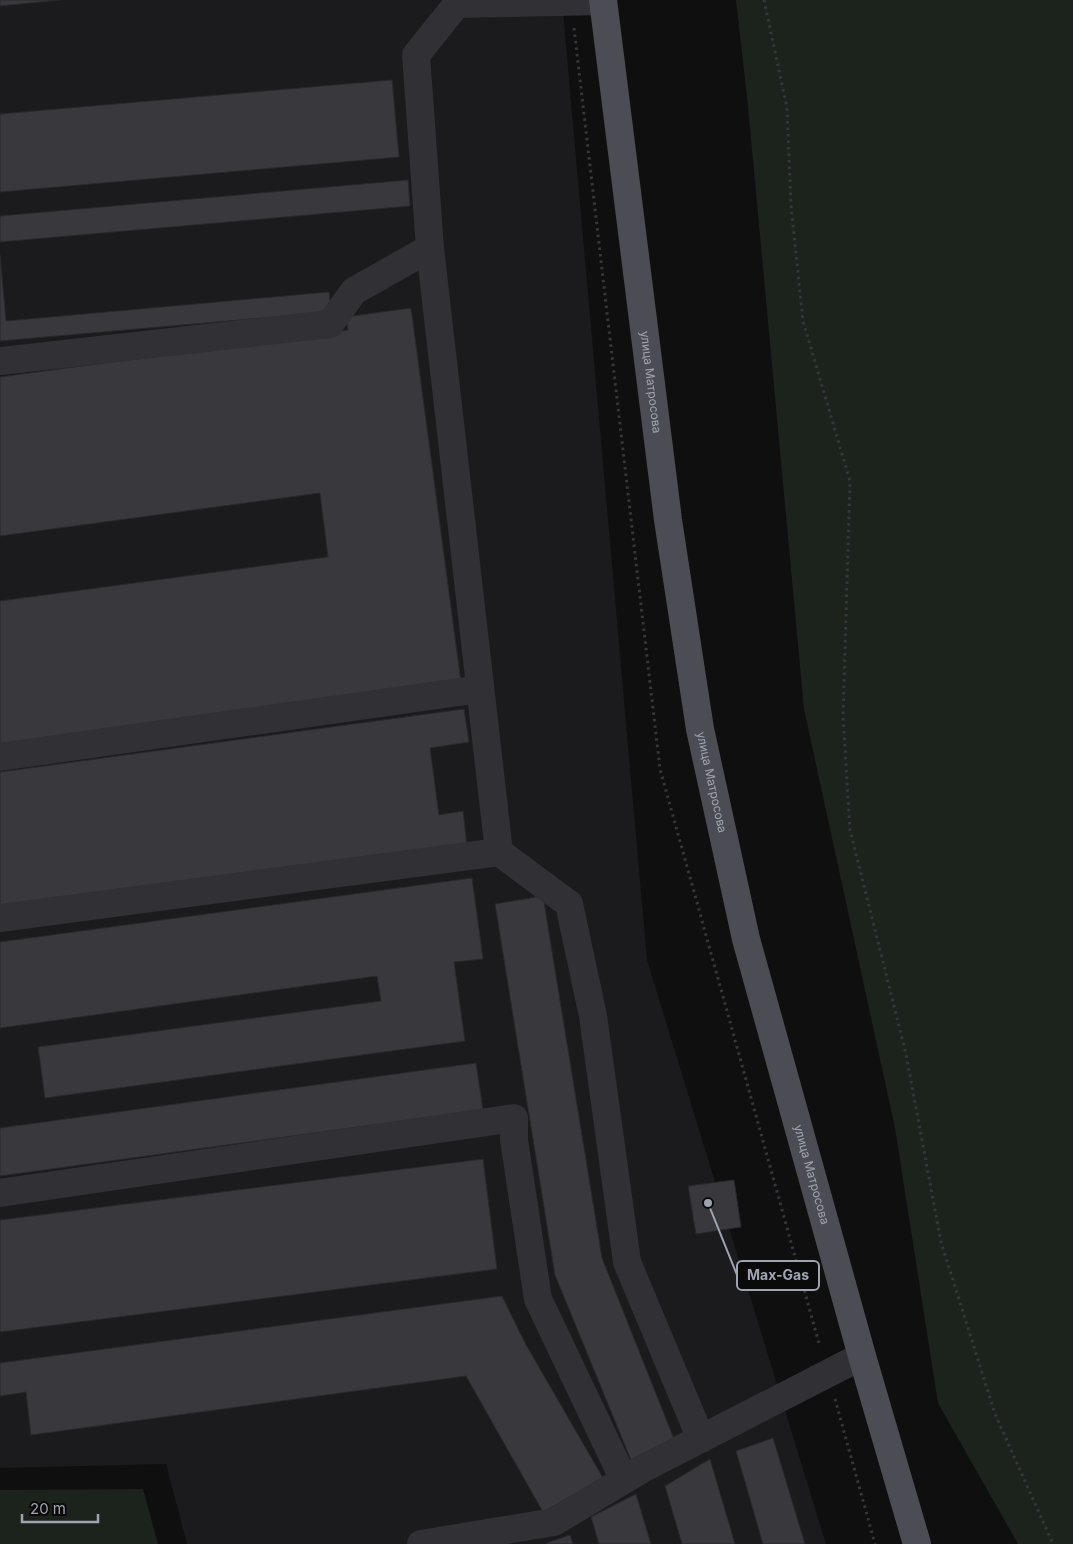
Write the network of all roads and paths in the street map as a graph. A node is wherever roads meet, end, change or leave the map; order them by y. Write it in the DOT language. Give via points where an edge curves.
graph roads {
  1 [pos="603,0"];
  2 [pos="764,0"];
  3 [pos="430,248"];
  4 [pos="0,361"];
  5 [pos="480,690"];
  6 [pos="0,757"];
  7 [pos="499,852"];
  8 [pos="0,918"];
  9 [pos="0,1193"];
  10 [pos="862,1356"];
  11 [pos="701,1439"];
  12 [pos="624,1480"];
  13 [pos="421,1544"];
  14 [pos="917,1544"];
  15 [pos="1053,1544"];
  1 -- 3 [label="lane" via="457,4 416,55"];
  1 -- 10 [label="main road, улица Матросова" via="668,520 700,729 746,939"];
  2 -- 15 [label="path" via="788,108 791,206 803,321 850,481 843,717 850,830 906,1054 941,1242 995,1414"];
  3 -- 4 [label="lane" via="354,291 330,324"];
  3 -- 5 [label="lane"];
  5 -- 6 [label="lane"];
  5 -- 7 [label="lane"];
  7 -- 8 [label="lane"];
  7 -- 11 [label="lane" via="569,904 593,1016 627,1262"];
  9 -- 12 [label="lane" via="514,1118 514,1140 538,1299"];
  10 -- 11 [label="lane"];
  10 -- 14 [label="main road, улица Матросова"];
  11 -- 12 [label="lane"];
  12 -- 13 [label="lane" via="554,1522"];
}
